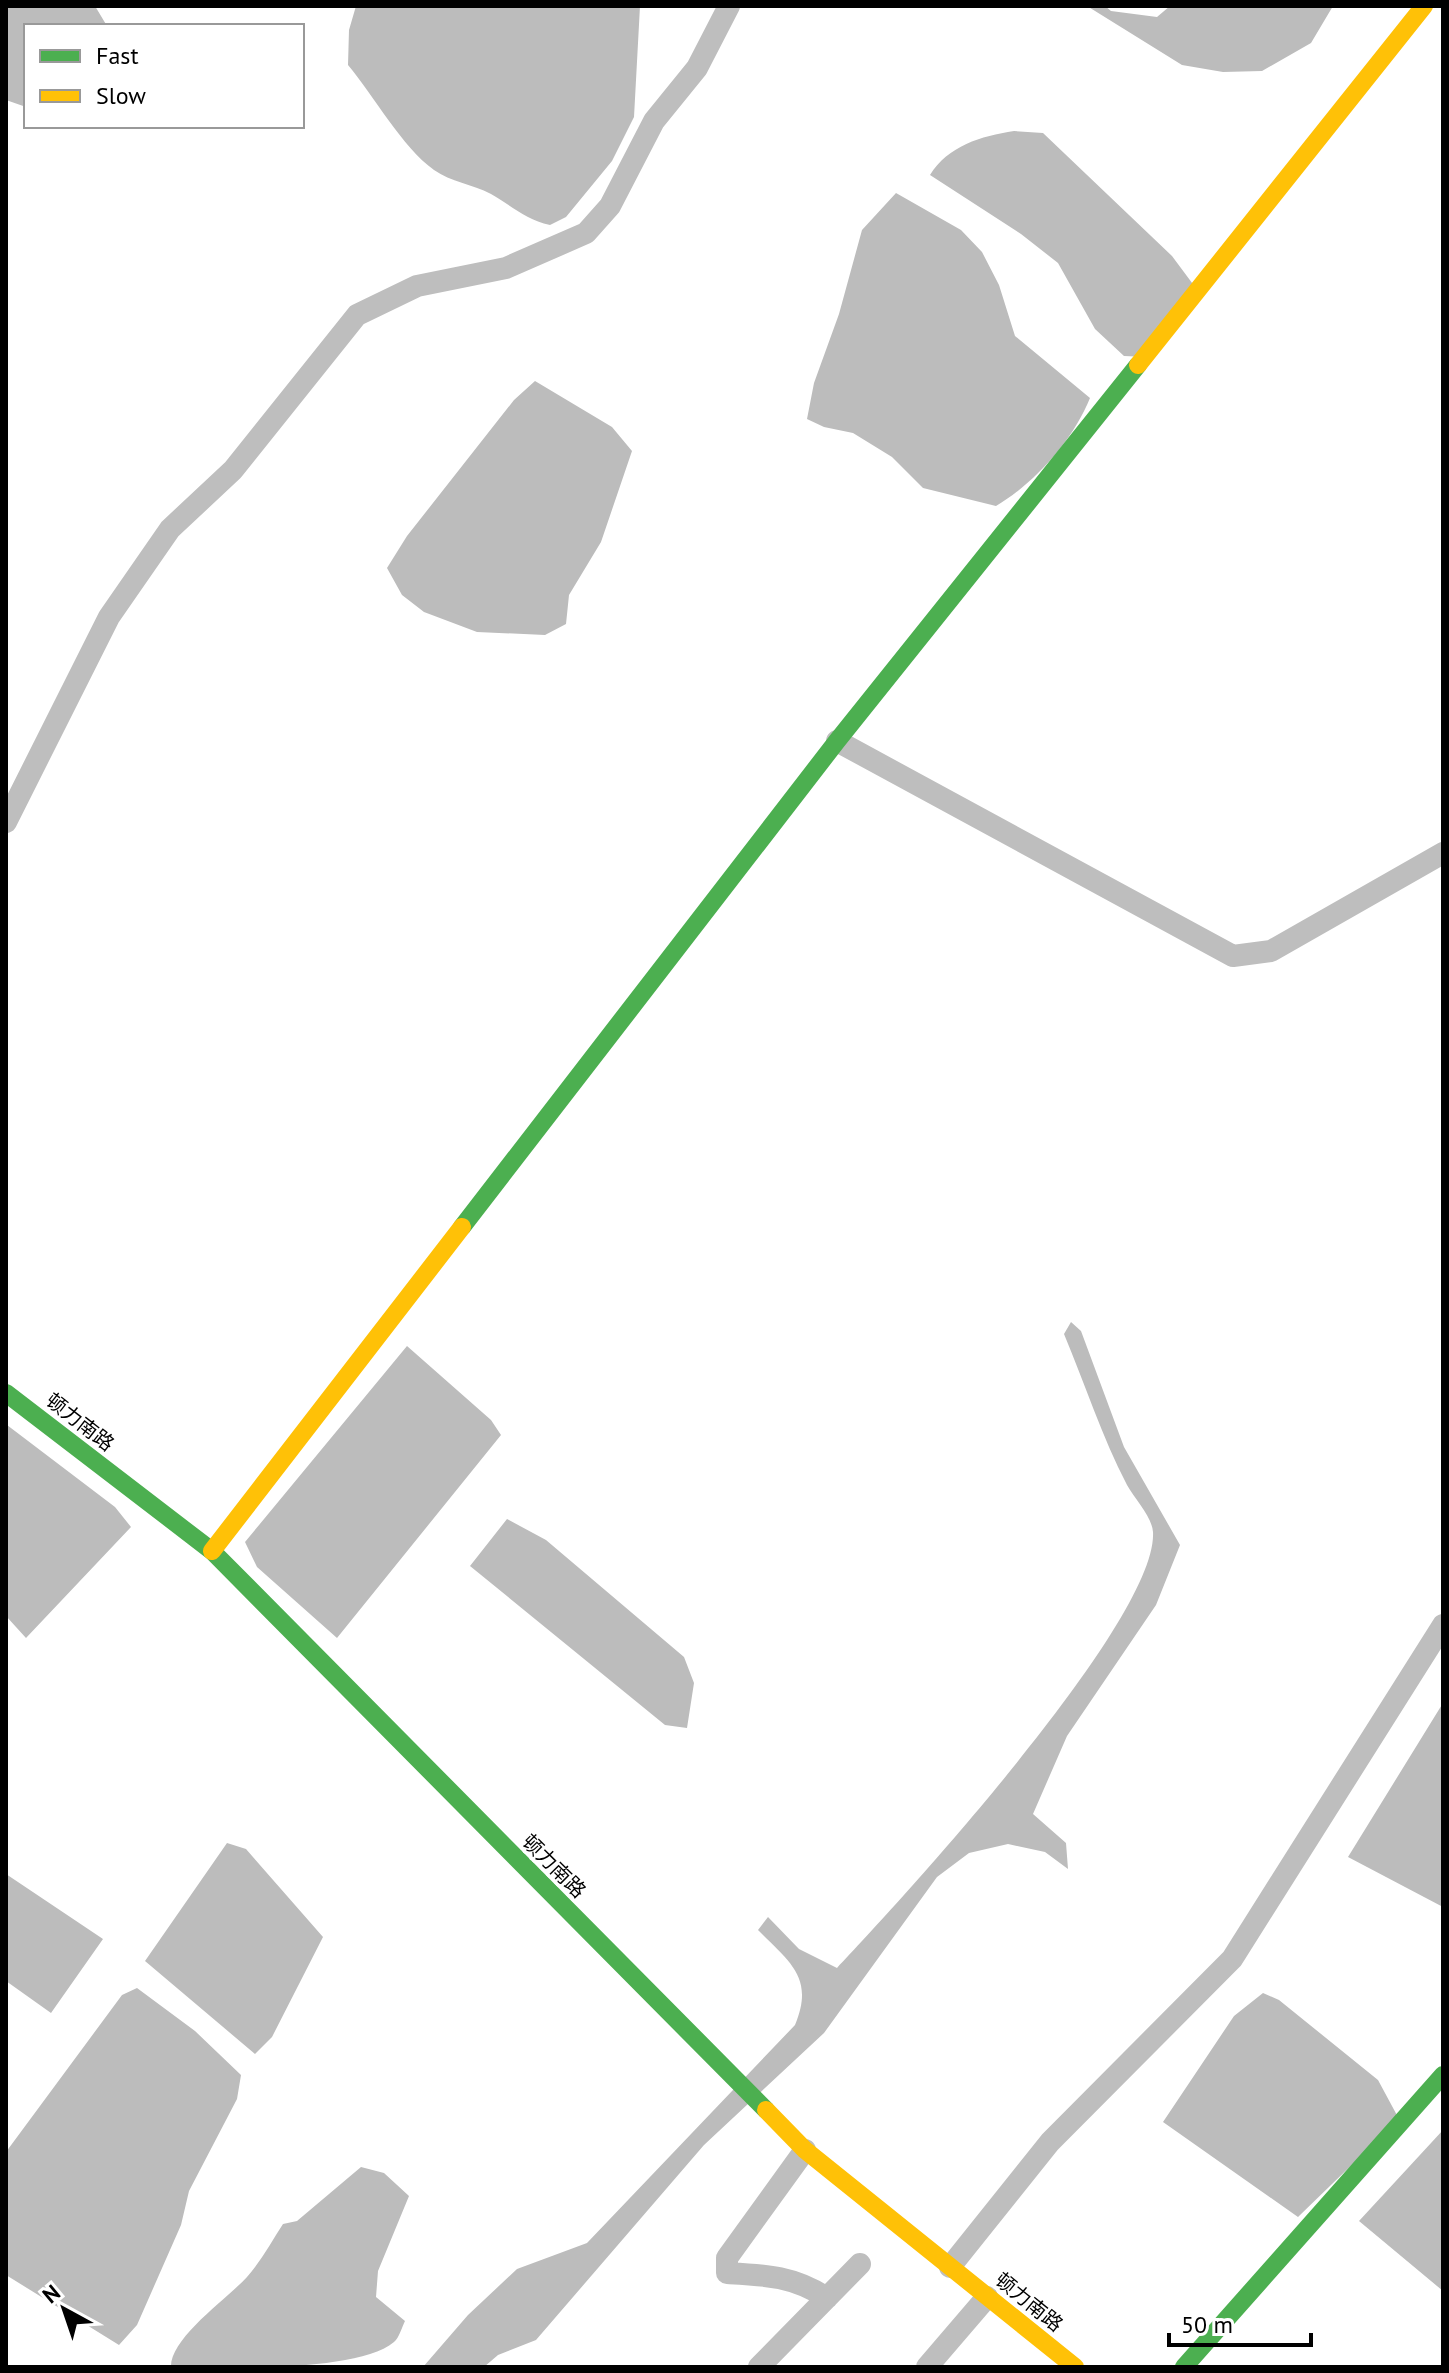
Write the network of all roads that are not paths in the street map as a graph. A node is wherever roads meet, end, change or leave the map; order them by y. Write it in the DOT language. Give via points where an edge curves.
graph roads {
  1 [pos="729,6"];
  2 [pos="1424,6"];
  3 [pos="837,741"];
  4 [pos="6,822"];
  5 [pos="1443,853"];
  6 [pos="6,1393"];
  7 [pos="212,1551"];
  8 [pos="1443,1625"];
  9 [pos="1443,2075"];
  10 [pos="805,2150"];
  11 [pos="860,2264"];
  12 [pos="950,2267"];
  13 [pos="987,2297"];
  14 [pos="827,2298"];
  15 [pos="759,2367"];
  16 [pos="927,2367"];
  17 [pos="1075,2367"];
  18 [pos="1184,2367"];
  1 -- 4 [label="street" via="697,68 654,121 610,206 586,233 506,268 417,286 357,315 233,470 170,529 109,617"];
  2 -- 3 [label="street"];
  3 -- 5 [label="street" via="1233,956 1271,951"];
  3 -- 7 [label="street"];
  6 -- 7 [label="street, 顿力南路"];
  7 -- 10 [label="street, 顿力南路"];
  8 -- 12 [label="street" via="1232,1959 1050,2142"];
  9 -- 18 [label="street"];
  10 -- 12 [label="street, 顿力南路"];
  10 -- 14 [label="street" via="727,2258 727,2273 779,2276"];
  11 -- 14 [label="street"];
  12 -- 13 [label="street, 顿力南路"];
  13 -- 16 [label="street"];
  13 -- 17 [label="street, 顿力南路"];
  14 -- 15 [label="street"];
}
